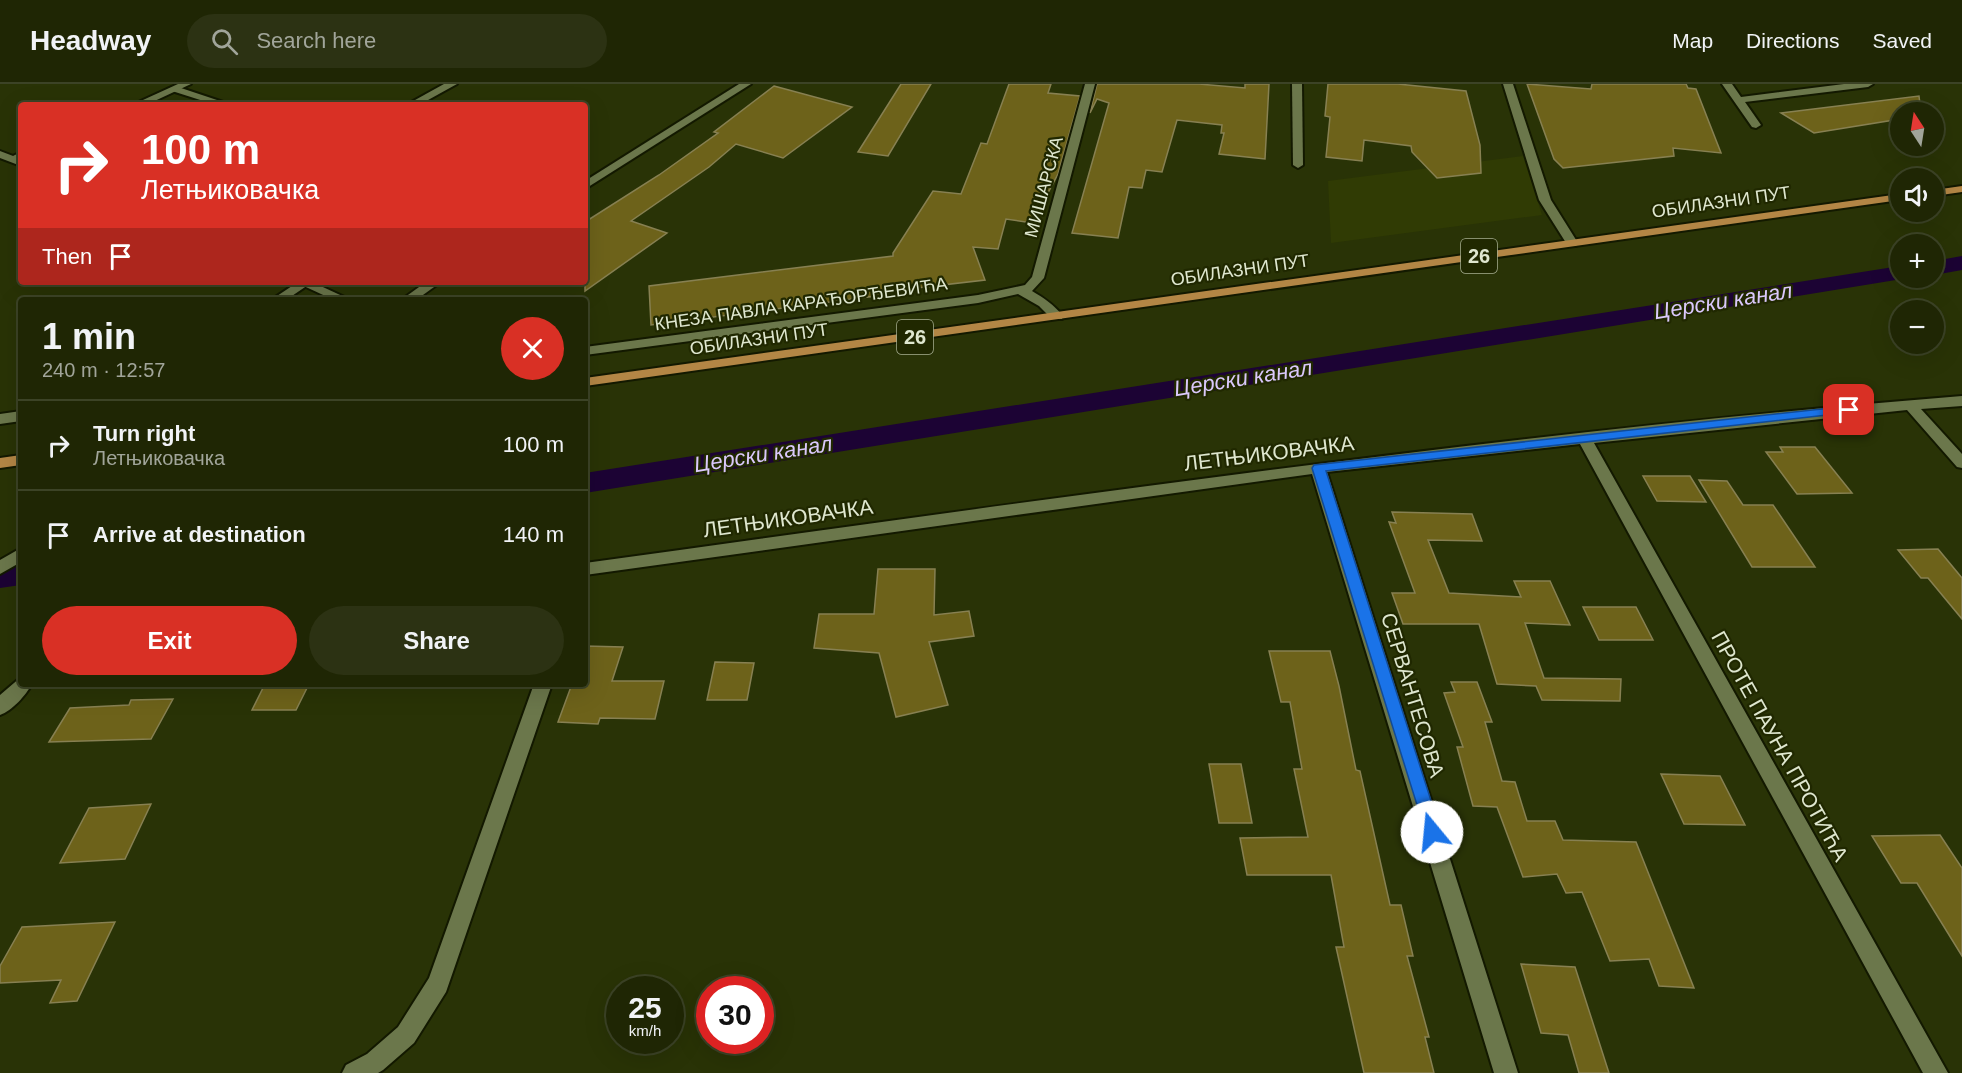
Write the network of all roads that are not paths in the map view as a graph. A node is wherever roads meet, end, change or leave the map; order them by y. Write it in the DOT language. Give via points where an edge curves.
graph roads {
  1 [pos="186,84"];
  2 [pos="453,84"];
  3 [pos="746,84"];
  4 [pos="1090,84"];
  5 [pos="1297,84"];
  6 [pos="1508,84"];
  7 [pos="1727,84"];
  8 [pos="1868,84"];
  9 [pos="175,89"];
  10 [pos="1738,100"];
  11 [pos="144,102"];
  12 [pos="217,102"];
  13 [pos="417,102"];
  14 [pos="1756,125"];
  15 [pos="0,154"];
  16 [pos="18,159"];
  17 [pos="1298,165"];
  18 [pos="588,184"];
  19 [pos="1962,189"];
  20 [pos="1944,192"];
  21 [pos="1890,198"];
  22 [pos="1572,243"];
  23 [pos="300,285"];
  24 [pos="308,285"];
  25 [pos="430,285"];
  26 [pos="1022,291"];
  27 [pos="282,297"];
  28 [pos="338,297"];
  29 [pos="412,297"];
  30 [pos="1057,316"];
  31 [pos="588,351"];
  32 [pos="588,382"];
  33 [pos="1962,401"];
  34 [pos="1910,405"];
  35 [pos="18,416"];
  36 [pos="0,419"];
  37 [pos="1585,440"];
  38 [pos="18,461"];
  39 [pos="0,463"];
  40 [pos="1962,463"];
  41 [pos="1318,468"];
  42 [pos="18,556"];
  43 [pos="0,568"];
  44 [pos="588,569"];
  45 [pos="20,687"];
  46 [pos="542,687"];
  47 [pos="0,708"];
  48 [pos="354,1073"];
  49 [pos="1506,1073"];
  50 [pos="1936,1073"];
  1 -- 9 [label="street"];
  2 -- 13 [label="street"];
  3 -- 18 [label="street"];
  4 -- 26 [label="street, МИШАРСКА" via="1038,278"];
  5 -- 17 [label="street"];
  6 -- 22 [label="street" via="1545,200"];
  7 -- 10 [label="street"];
  8 -- 10 [label="street"];
  9 -- 11 [label="street"];
  9 -- 12 [label="street"];
  10 -- 14 [label="street"];
  15 -- 16 [label="street"];
  19 -- 20 [label="main road"];
  21 -- 22 [label="main road, ОБИЛАЗНИ ПУТ / 26"];
  22 -- 30 [label="main road, ОБИЛАЗНИ ПУТ / 26"];
  23 -- 27 [label="street"];
  24 -- 28 [label="street"];
  25 -- 29 [label="street"];
  26 -- 30 [label="street" via="1044,303"];
  26 -- 31 [label="street, КНЕЗА ПАВЛА КАРАЂОРЂЕВИЋА"];
  30 -- 32 [label="main road, ОБИЛАЗНИ ПУТ / 26"];
  33 -- 34 [label="street, ЛЕТЊИКОВАЧКА"];
  34 -- 37 [label="street, ЛЕТЊИКОВАЧКА"];
  34 -- 40 [label="street"];
  35 -- 36 [label="street"];
  37 -- 41 [label="street, ЛЕТЊИКОВАЧКА"];
  37 -- 50 [label="street, ПРОТЕ ПАУНА ПРОТИЋА"];
  38 -- 39 [label="main road"];
  41 -- 44 [label="street, ЛЕТЊИКОВАЧКА"];
  41 -- 49 [label="street, СЕРВАНТЕСОВА"];
  42 -- 43 [label="street"];
  45 -- 47 [label="street"];
  46 -- 48 [label="street" via="438,984 406,1035 375,1062"];
}
